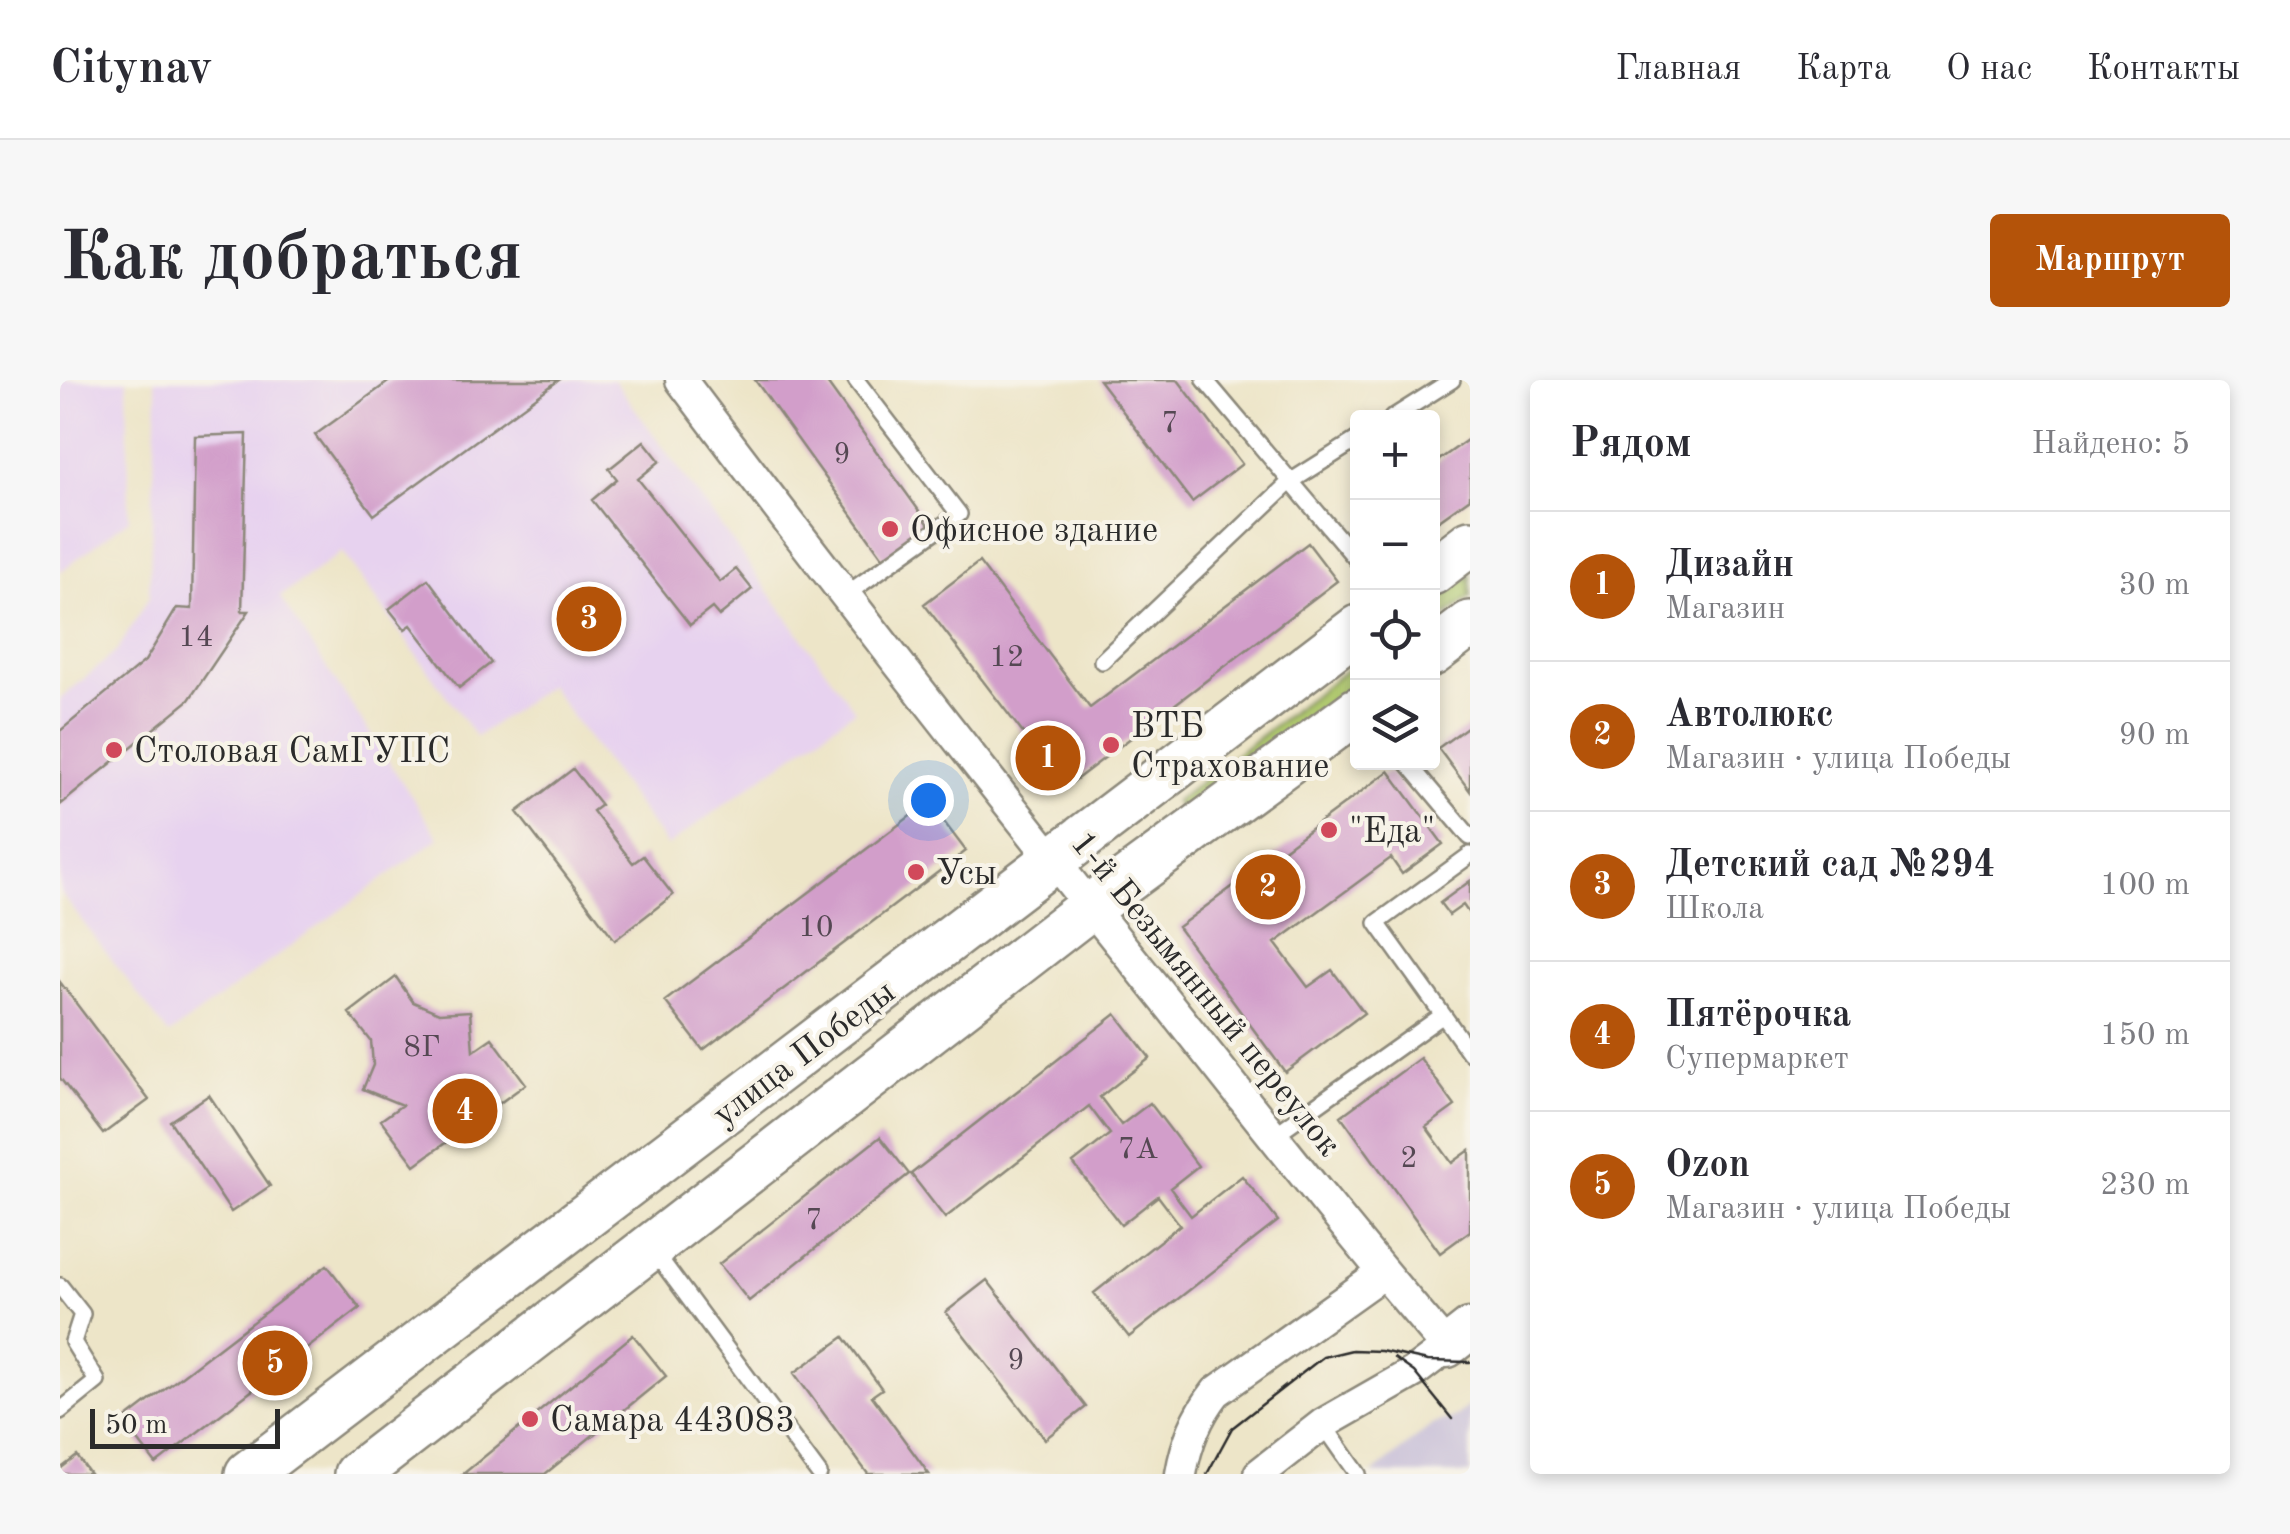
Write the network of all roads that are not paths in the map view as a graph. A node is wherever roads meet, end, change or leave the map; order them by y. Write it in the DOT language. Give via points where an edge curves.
graph roads {
  1 [pos="681,380"];
  2 [pos="856,380"];
  3 [pos="1205,380"];
  4 [pos="1452,380"];
  5 [pos="1405,410"];
  6 [pos="1350,444"];
  7 [pos="1290,482"];
  8 [pos="1470,543"];
  9 [pos="1350,552"];
  10 [pos="1440,566"];
  11 [pos="844,596"];
  12 [pos="1470,624"];
  13 [pos="1350,634"];
  14 [pos="1440,647"];
  15 [pos="1102,660"];
  16 [pos="1350,716"];
  17 [pos="1414,770"];
  18 [pos="1470,837"];
  19 [pos="1470,855"];
  20 [pos="1053,861"];
  21 [pos="1090,906"];
  22 [pos="1443,1015"];
  23 [pos="1470,1053"];
  24 [pos="1274,1136"];
  25 [pos="652,1248"];
  26 [pos="1383,1273"];
  27 [pos="60,1286"];
  28 [pos="1458,1338"];
  29 [pos="60,1411"];
  30 [pos="1323,1424"];
  31 [pos="248,1474"];
  32 [pos="357,1474"];
  33 [pos="819,1474"];
  34 [pos="1181,1474"];
  35 [pos="1259,1474"];
  36 [pos="1358,1474"];
  1 -- 11 [label="street, 1-й Безымянный переулок"];
  2 -- 11 [label="lane" via="959,514"];
  3 -- 7 [label="lane"];
  4 -- 5 [label="lane"];
  6 -- 7 [label="lane"];
  7 -- 9 [label="lane"];
  7 -- 15 [label="lane"];
  8 -- 10 [label="main road"];
  11 -- 20 [label="street, 1-й Безымянный переулок"];
  12 -- 14 [label="main road"];
  13 -- 20 [label="main road, улица Победы"];
  16 -- 21 [label="main road, улица Победы"];
  17 -- 18 [label="lane"];
  19 -- 22 [label="lane" via="1377,924"];
  20 -- 21 [label="street, 1-й Безымянный переулок"];
  20 -- 31 [label="main road, улица Победы"];
  21 -- 24 [label="street, 1-й Безымянный переулок"];
  21 -- 25 [label="main road, улица Победы"];
  22 -- 23 [label="lane"];
  22 -- 24 [label="lane"];
  24 -- 26 [label="street, 1-й Безымянный переулок"];
  25 -- 32 [label="main road, улица Победы"];
  25 -- 33 [label="lane"];
  26 -- 28 [label="street, 1-й Безымянный переулок"];
  26 -- 34 [label="street" via="1216,1392 1202,1409"];
  27 -- 29 [label="lane" via="82,1314 74,1342 97,1382"];
  28 -- 30 [label="street, 1-й Безымянный переулок" via="1414,1372"];
  30 -- 35 [label="street, 1-й Безымянный переулок"];
  30 -- 36 [label="lane"];
}
